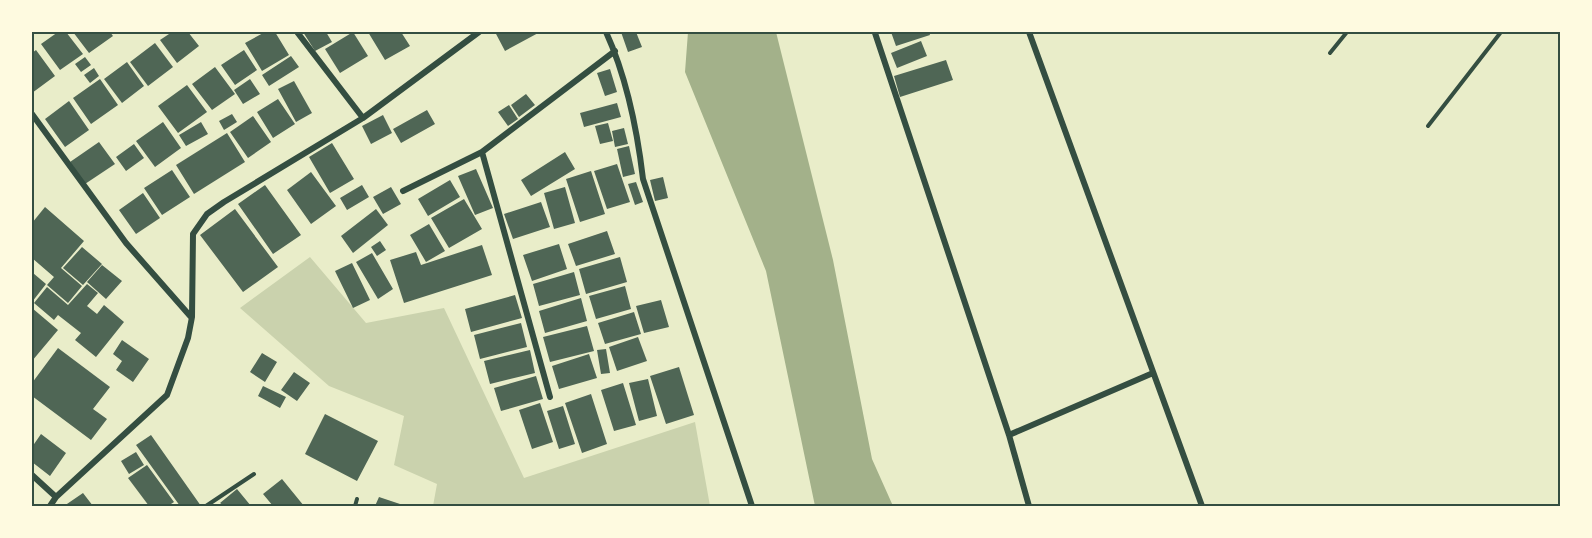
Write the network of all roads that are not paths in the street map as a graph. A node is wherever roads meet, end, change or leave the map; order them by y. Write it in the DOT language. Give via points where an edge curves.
graph roads {
  1 [pos="297,32"];
  2 [pos="479,32"];
  3 [pos="606,32"];
  4 [pos="1029,32"];
  5 [pos="875,33"];
  6 [pos="615,51"];
  7 [pos="32,114"];
  8 [pos="363,118"];
  9 [pos="482,152"];
  10 [pos="403,191"];
  11 [pos="192,317"];
  12 [pos="1153,373"];
  13 [pos="550,397"];
  14 [pos="1009,435"];
  15 [pos="32,475"];
  16 [pos="56,497"];
  17 [pos="50,507"];
  18 [pos="752,507"];
  19 [pos="1029,507"];
  20 [pos="1202,507"];
  1 -- 8 [label="street"];
  2 -- 8 [label="street"];
  3 -- 6 [label="street"];
  4 -- 12 [label="street"];
  5 -- 14 [label="street"];
  6 -- 9 [label="street"];
  6 -- 18 [label="street" via="637,128 643,179"];
  7 -- 11 [label="street" via="126,243"];
  8 -- 11 [label="street" via="207,214 193,234"];
  9 -- 10 [label="street"];
  9 -- 13 [label="street"];
  11 -- 16 [label="street" via="167,395"];
  12 -- 14 [label="street"];
  12 -- 20 [label="street"];
  14 -- 19 [label="street"];
  15 -- 16 [label="street"];
  16 -- 17 [label="street"];
}
